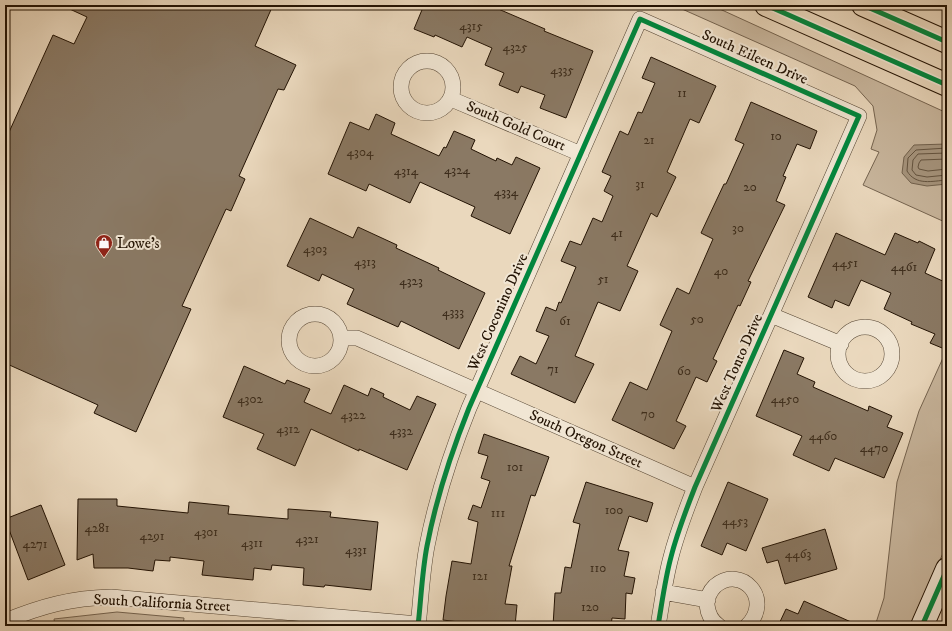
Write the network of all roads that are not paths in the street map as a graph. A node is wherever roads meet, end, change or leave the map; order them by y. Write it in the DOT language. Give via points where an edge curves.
graph roads {
  1 [pos="766,5"];
  2 [pos="863,5"];
  3 [pos="640,19"];
  4 [pos="947,42"];
  5 [pos="947,85"];
  6 [pos="451,99"];
  7 [pos="859,116"];
  8 [pos="581,154"];
  9 [pos="771,315"];
  10 [pos="342,338"];
  11 [pos="841,344"];
  12 [pos="477,391"];
  13 [pos="695,487"];
  14 [pos="947,569"];
  15 [pos="663,592"];
  16 [pos="708,600"];
  17 [pos="5,621"];
  18 [pos="418,625"];
  19 [pos="658,626"];
  20 [pos="719,626"];
  21 [pos="746,626"];
  22 [pos="922,626"];
  1 -- 5 [label="main road"];
  2 -- 4 [label="main road"];
  3 -- 7 [label="street, South Eileen Drive"];
  3 -- 8 [label="street, West Coconino Drive"];
  6 -- 8 [label="street, South Gold Court"];
  7 -- 9 [label="street, West Tonto Drive"];
  8 -- 12 [label="street, West Coconino Drive"];
  9 -- 11 [label="street"];
  9 -- 13 [label="street, West Tonto Drive"];
  10 -- 12 [label="street, South Oregon Street" via="358,338"];
  12 -- 13 [label="street, South Oregon Street"];
  12 -- 18 [label="street, West Coconino Drive" via="451,453 437,500 427,547"];
  13 -- 15 [label="street, West Tonto Drive" via="671,556"];
  14 -- 22 [label="street"];
  15 -- 16 [label="street"];
  15 -- 19 [label="street, West Tonto Drive"];
  16 -- 20 [label="street" via="710,618"];
  16 -- 21 [label="street" via="713,589 727,580 736,579 744,582 751,587 758,604 753,620"];
  17 -- 18 [label="street, South California Street" via="57,603 111,597"];
}
